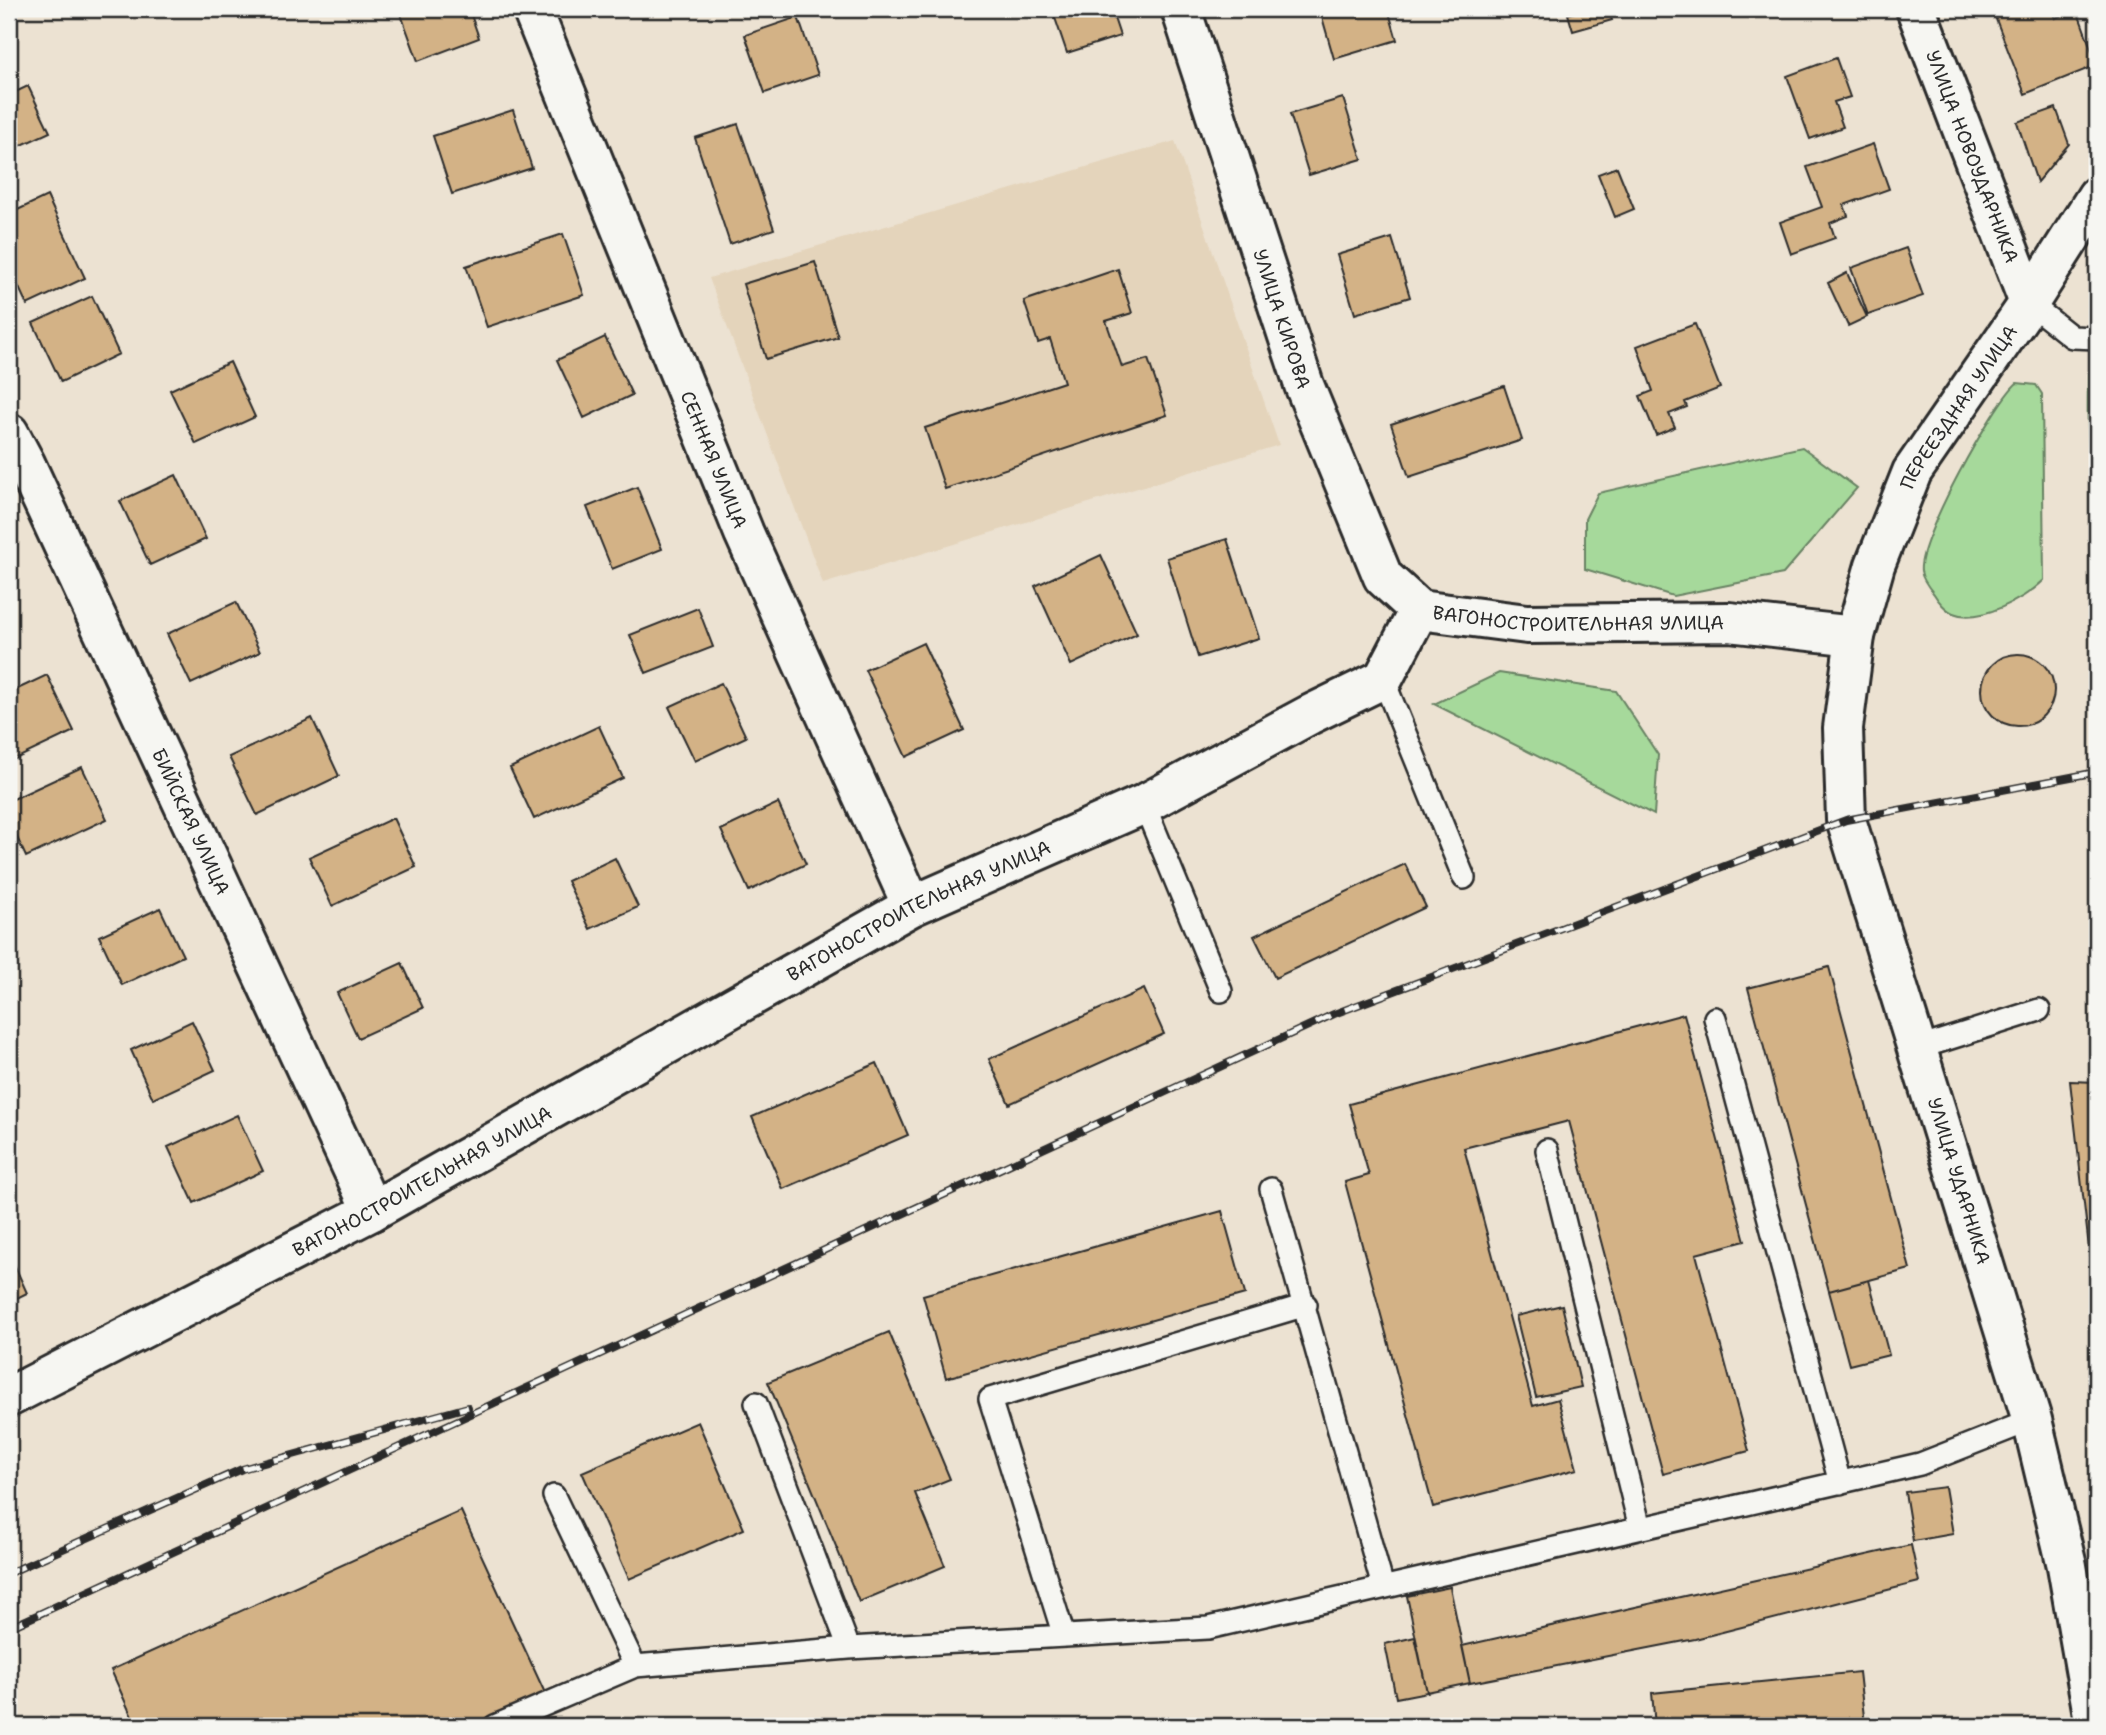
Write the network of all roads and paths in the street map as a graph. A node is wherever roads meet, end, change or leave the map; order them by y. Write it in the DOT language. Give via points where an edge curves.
graph roads {
  1 [pos="532,9"];
  2 [pos="1181,9"];
  3 [pos="1916,9"];
  4 [pos="2097,196"];
  5 [pos="2029,303"];
  6 [pos="2097,338"];
  7 [pos="9,433"];
  8 [pos="1419,610"];
  9 [pos="1855,636"];
  10 [pos="1383,679"];
  11 [pos="1144,803"];
  12 [pos="1464,878"];
  13 [pos="912,906"];
  14 [pos="1221,991"];
  15 [pos="2039,1010"];
  16 [pos="1715,1018"];
  17 [pos="1919,1048"];
  18 [pos="1547,1150"];
  19 [pos="1272,1189"];
  20 [pos="372,1211"];
  21 [pos="1306,1305"];
  22 [pos="9,1397"];
  23 [pos="756,1403"];
  24 [pos="2032,1420"];
  25 [pos="1840,1483"];
  26 [pos="554,1496"];
  27 [pos="1640,1528"];
  28 [pos="1383,1587"];
  29 [pos="1064,1636"];
  30 [pos="849,1648"];
  31 [pos="635,1666"];
  32 [pos="495,1726"];
  33 [pos="2095,1726"];
  1 -- 13 [label="street, СЕННАЯ УЛИЦА" via="744,533"];
  2 -- 8 [label="street, УЛИЦА КИРОВА" via="1304,385 1382,578"];
  3 -- 5 [label="street, УЛИЦА НОВОУДАРНИКА"];
  4 -- 5 [label="street, ПЕРЕЕЗДНАЯ УЛИЦА"];
  5 -- 6 [label="lane" via="2072,337"];
  5 -- 9 [label="street, ПЕРЕЕЗДНАЯ УЛИЦА" via="1912,472 1875,565"];
  7 -- 20 [label="street, БИЙСКАЯ УЛИЦА"];
  8 -- 9 [label="street, ВАГОНОСТРОИТЕЛЬНАЯ УЛИЦА" via="1527,624 1729,622"];
  8 -- 10 [label="street, ВАГОНОСТРОИТЕЛЬНАЯ УЛИЦА"];
  9 -- 17 [label="street, УЛИЦА УДАРНИКА" via="1843,728 1846,820"];
  10 -- 11 [label="street, ВАГОНОСТРОИТЕЛЬНАЯ УЛИЦА"];
  10 -- 12 [label="lane"];
  11 -- 13 [label="street, ВАГОНОСТРОИТЕЛЬНАЯ УЛИЦА"];
  11 -- 14 [label="lane"];
  13 -- 20 [label="street, ВАГОНОСТРОИТЕЛЬНАЯ УЛИЦА"];
  15 -- 17 [label="lane"];
  16 -- 25 [label="lane"];
  17 -- 24 [label="street, УЛИЦА УДАРНИКА"];
  18 -- 27 [label="lane"];
  19 -- 21 [label="lane"];
  20 -- 22 [label="street, ВАГОНОСТРОИТЕЛЬНАЯ УЛИЦА"];
  21 -- 28 [label="lane"];
  21 -- 29 [label="lane" via="990,1399"];
  23 -- 30 [label="lane"];
  24 -- 25 [label="lane" via="1920,1464"];
  24 -- 33 [label="street, УЛИЦА УДАРНИКА" via="2067,1566"];
  25 -- 27 [label="lane"];
  26 -- 31 [label="lane"];
  27 -- 28 [label="lane"];
  28 -- 29 [label="lane" via="1208,1628"];
  29 -- 30 [label="lane"];
  30 -- 31 [label="lane"];
  31 -- 32 [label="lane"];
}
